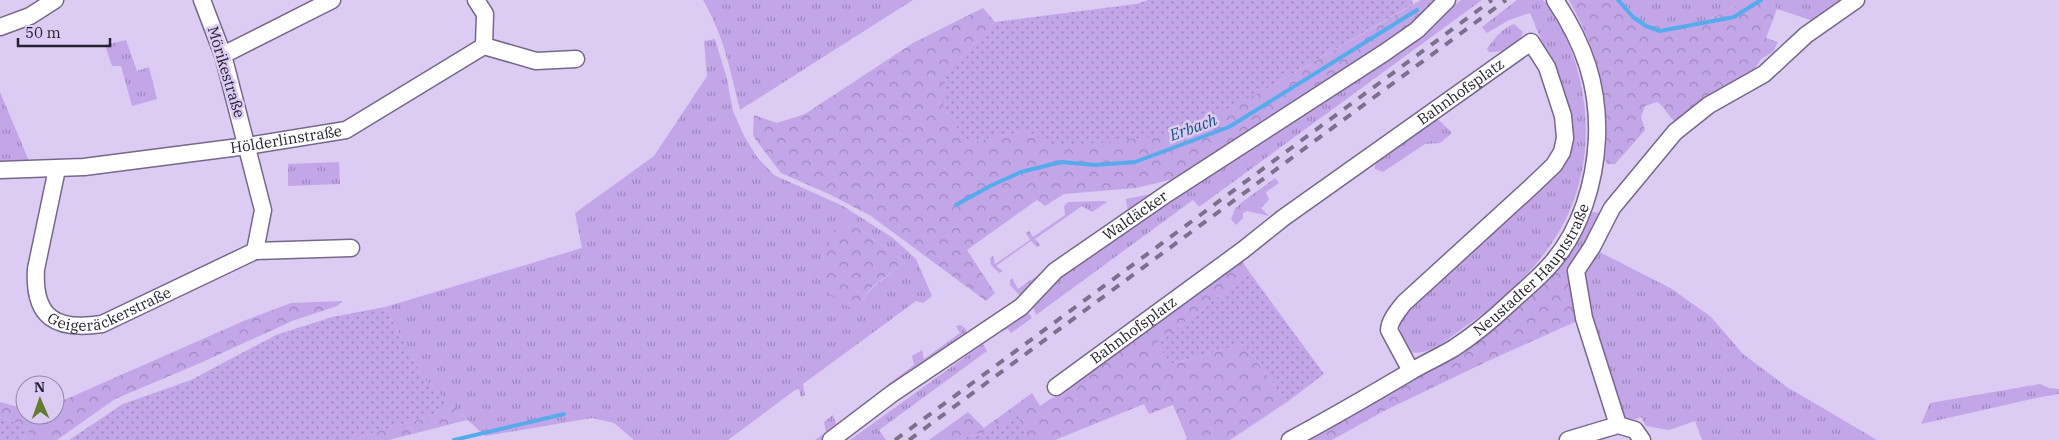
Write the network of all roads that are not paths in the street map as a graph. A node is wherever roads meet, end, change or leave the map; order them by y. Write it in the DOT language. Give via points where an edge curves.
graph roads {
  1 [pos="55,0"];
  2 [pos="202,0"];
  3 [pos="332,0"];
  4 [pos="476,0"];
  5 [pos="1447,0"];
  6 [pos="1555,0"];
  7 [pos="1856,0"];
  8 [pos="0,27"];
  9 [pos="484,46"];
  10 [pos="223,55"];
  11 [pos="576,59"];
  12 [pos="247,146"];
  13 [pos="57,169"];
  14 [pos="0,170"];
  15 [pos="1585,203"];
  16 [pos="1612,208"];
  17 [pos="351,248"];
  18 [pos="255,251"];
  19 [pos="1411,371"];
  20 [pos="1056,387"];
  21 [pos="1618,425"];
  22 [pos="1638,435"];
  23 [pos="831,440"];
  24 [pos="1290,440"];
  25 [pos="1568,440"];
  1 -- 8 [label="street" via="30,16"];
  2 -- 10 [label="street, Mörikestraße"];
  3 -- 10 [label="street"];
  4 -- 9 [label="street" via="485,14"];
  5 -- 23 [label="street, Waldäcker" via="1417,30 1055,271 1022,307 893,393"];
  6 -- 15 [label="street, Neustadter Hauptstraße" via="1581,43 1595,95 1597,148"];
  7 -- 16 [label="street" via="1806,34 1764,74 1709,105 1675,132"];
  9 -- 11 [label="street" via="536,61"];
  9 -- 12 [label="street, Hölderlinstraße" via="346,130"];
  10 -- 12 [label="street, Mörikestraße"];
  12 -- 13 [label="street, Hölderlinstraße"];
  12 -- 18 [label="street" via="263,210"];
  13 -- 14 [label="street, Hölderlinstraße"];
  13 -- 18 [label="street, Geigeräckerstraße" via="35,283 41,307 59,323 75,326 102,324"];
  15 -- 16 [label="street"];
  15 -- 19 [label="street, Neustadter Hauptstraße" via="1552,263 1529,286 1455,347"];
  16 -- 21 [label="street" via="1576,271 1584,318"];
  17 -- 18 [label="street, Geigeräckerstraße"];
  19 -- 20 [label="street, Bahnhofsplatz" via="1389,330 1397,312 1554,165 1562,152 1566,138 1563,116 1546,67 1532,42 1283,218"];
  19 -- 24 [label="street, Neustadter Hauptstraße"];
  21 -- 22 [label="street"];
  21 -- 25 [label="street"];
}
